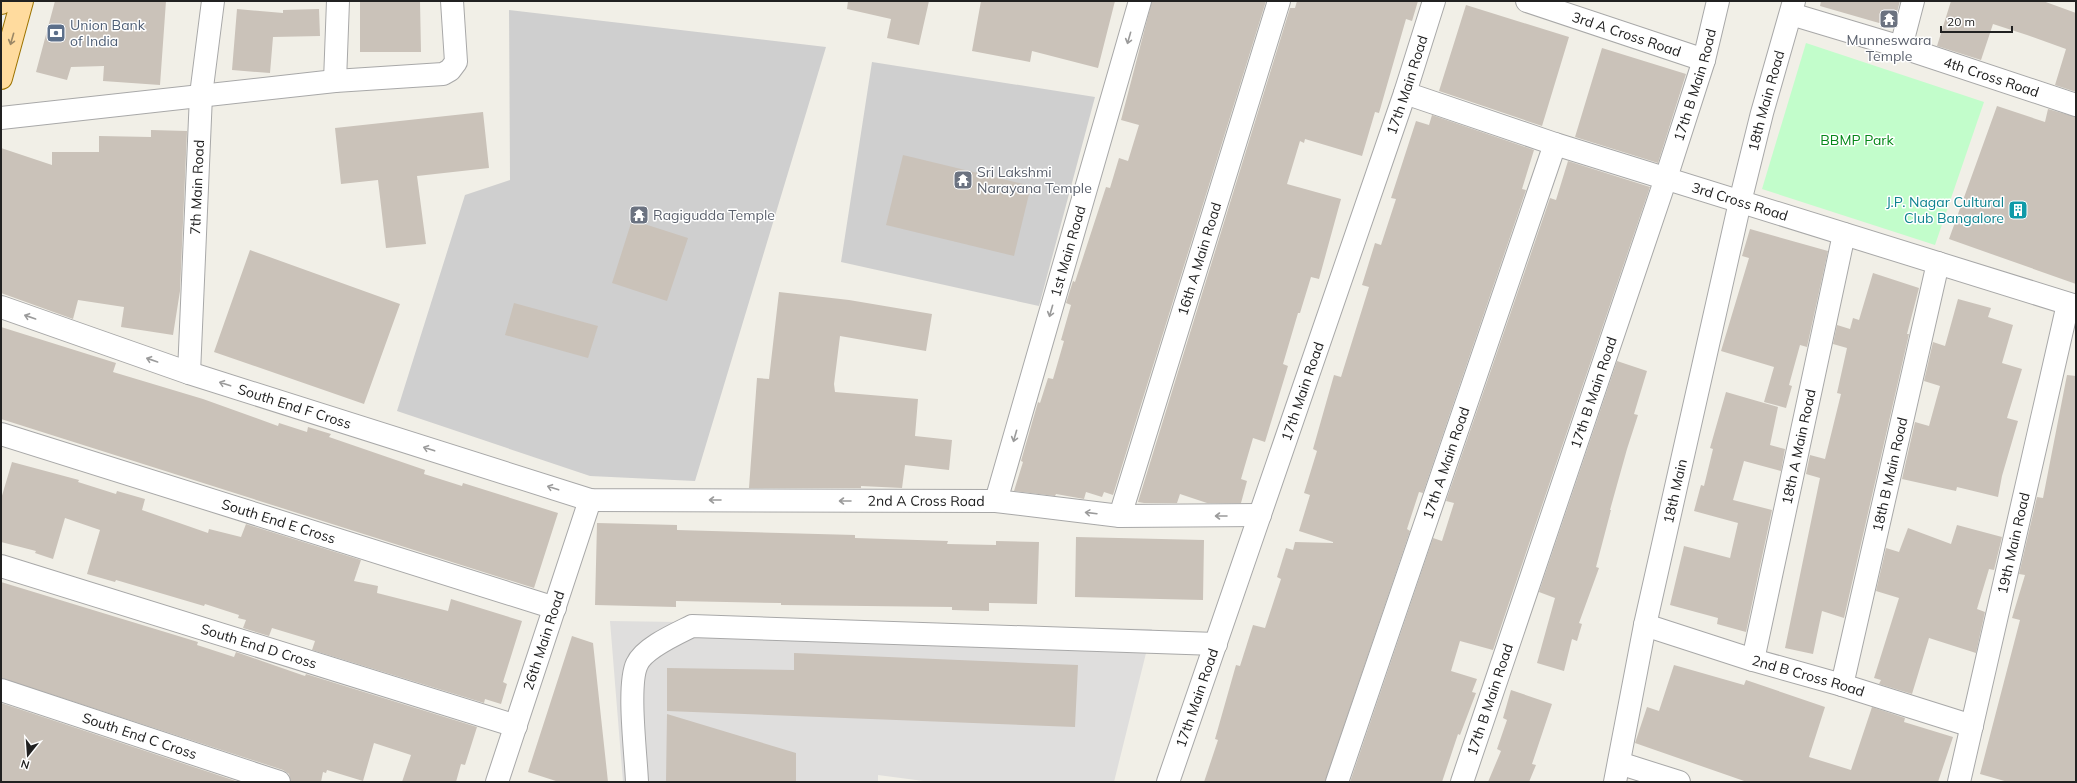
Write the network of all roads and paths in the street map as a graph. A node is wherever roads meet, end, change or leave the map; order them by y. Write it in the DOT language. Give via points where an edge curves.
graph roads {
  1 [pos="22,1"];
  2 [pos="213,1"];
  3 [pos="338,1"];
  4 [pos="452,1"];
  5 [pos="1140,1"];
  6 [pos="1279,1"];
  7 [pos="1434,1"];
  8 [pos="1527,1"];
  9 [pos="1718,1"];
  10 [pos="1913,1"];
  11 [pos="1793,7"];
  12 [pos="1902,47"];
  13 [pos="1704,60"];
  14 [pos="1,78"];
  15 [pos="335,81"];
  16 [pos="1405,93"];
  17 [pos="201,95"];
  18 [pos="2076,105"];
  19 [pos="1,118"];
  20 [pos="1555,144"];
  21 [pos="1666,178"];
  22 [pos="1740,202"];
  23 [pos="1844,234"];
  24 [pos="1938,263"];
  25 [pos="2072,305"];
  26 [pos="1,308"];
  27 [pos="189,373"];
  28 [pos="1,434"];
  29 [pos="590,500"];
  30 [pos="996,501"];
  31 [pos="1260,515"];
  32 [pos="1120,516"];
  33 [pos="1,566"];
  34 [pos="555,608"];
  35 [pos="1645,625"];
  36 [pos="1216,644"];
  37 [pos="1753,660"];
  38 [pos="1842,685"];
  39 [pos="1,690"];
  40 [pos="516,726"];
  41 [pos="1972,726"];
  42 [pos="1617,772"];
  43 [pos="279,782"];
  44 [pos="497,782"];
  45 [pos="638,782"];
  46 [pos="1168,782"];
  47 [pos="1337,782"];
  48 [pos="1462,782"];
  49 [pos="1679,782"];
  50 [pos="1959,782"];
  1 -- 14 [label="main road, one-way"];
  2 -- 17 [label="street, 7th Main Road"];
  3 -- 15 [label="street"];
  4 -- 15 [label="street" via="456,62 450,70 442,74"];
  5 -- 30 [label="street, 1st Main Road, one-way"];
  6 -- 32 [label="street, 16th A Main Road"];
  7 -- 16 [label="street, 17th Main Road"];
  8 -- 13 [label="street, 3rd A Cross Road"];
  9 -- 13 [label="street, 17th B Main Road"];
  10 -- 12 [label="street"];
  11 -- 12 [label="street, 4th Cross Road"];
  11 -- 22 [label="street, 18th Main Road" via="1762,113"];
  12 -- 18 [label="street, 4th Cross Road"];
  13 -- 21 [label="street, 17th B Main Road"];
  15 -- 17 [label="street"];
  16 -- 20 [label="street, 3rd Cross Road"];
  16 -- 31 [label="street, 17th Main Road"];
  17 -- 19 [label="street"];
  17 -- 27 [label="street, 7th Main Road"];
  20 -- 21 [label="street, 3rd Cross Road"];
  20 -- 47 [label="street, 17th A Main Road"];
  21 -- 22 [label="street, 3rd Cross Road"];
  21 -- 48 [label="street, 17th B Main Road"];
  22 -- 23 [label="street, 3rd Cross Road"];
  22 -- 35 [label="street, 18th Main"];
  23 -- 24 [label="street, 3rd Cross Road"];
  23 -- 37 [label="street, 18th A Main Road"];
  24 -- 25 [label="street, 3rd Cross Road"];
  24 -- 38 [label="street, 18th B Main Road"];
  25 -- 41 [label="street, 19th Main Road"];
  27 -- 26 [label="street, South End F Cross, one-way"];
  29 -- 27 [label="street, South End F Cross, one-way"];
  28 -- 34 [label="street, South End E Cross"];
  30 -- 29 [label="street, 2nd A Cross Road, one-way"];
  29 -- 34 [label="street, 26th Main Road"];
  32 -- 30 [label="street, 2nd A Cross Road, one-way"];
  31 -- 32 [label="street, 2nd A Cross Road, one-way"];
  31 -- 36 [label="street, 17th Main Road"];
  33 -- 40 [label="street, South End D Cross"];
  34 -- 40 [label="street, 26th Main Road"];
  35 -- 37 [label="street, 2nd B Cross Road"];
  35 -- 42 [label="street, 18th Main"];
  36 -- 45 [label="street" via="692,626 656,645 637,663 632,683"];
  36 -- 46 [label="street, 17th Main Road"];
  37 -- 38 [label="street, 2nd B Cross Road"];
  38 -- 41 [label="street, 2nd B Cross Road"];
  39 -- 43 [label="street, South End C Cross"];
  40 -- 44 [label="street, 26th Main Road"];
  41 -- 50 [label="street, 19th Main Road"];
  42 -- 49 [label="street"];
}
